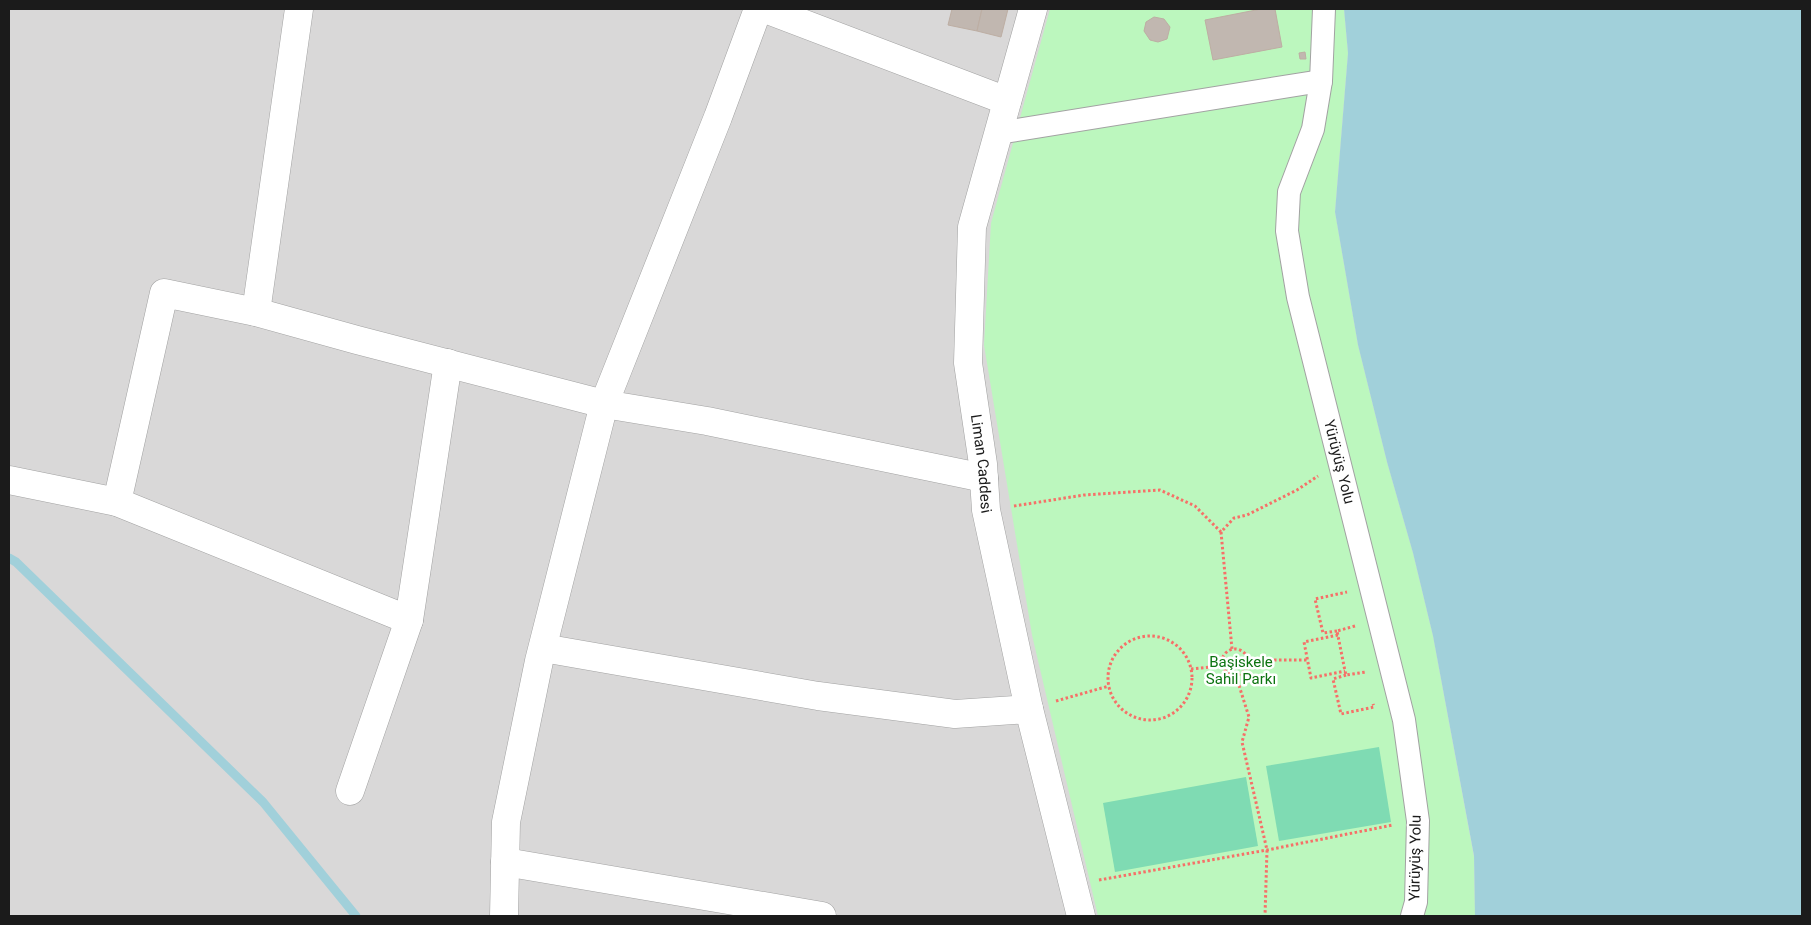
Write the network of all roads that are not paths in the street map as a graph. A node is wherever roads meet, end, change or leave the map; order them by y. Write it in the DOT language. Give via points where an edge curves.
graph roads {
  1 [pos="299,9"];
  2 [pos="758,9"];
  3 [pos="765,9"];
  4 [pos="1033,9"];
  5 [pos="1324,9"];
  6 [pos="1321,81"];
  7 [pos="1007,101"];
  8 [pos="998,133"];
  9 [pos="256,312"];
  10 [pos="448,363"];
  11 [pos="604,404"];
  12 [pos="984,478"];
  13 [pos="9,480"];
  14 [pos="117,502"];
  15 [pos="409,620"];
  16 [pos="543,648"];
  17 [pos="1029,710"];
  18 [pos="350,791"];
  19 [pos="505,862"];
  20 [pos="504,916"];
  21 [pos="822,916"];
  22 [pos="1081,916"];
  23 [pos="1412,916"];
  1 -- 9 [label="street"];
  2 -- 11 [label="street"];
  3 -- 7 [label="street"];
  4 -- 7 [label="street, Liman Caddesi"];
  5 -- 6 [label="street, Yürüyüş Yolu"];
  6 -- 8 [label="street"];
  6 -- 23 [label="street, Yürüyüş Yolu" via="1313,129 1289,192 1287,231 1298,297 1404,720 1418,820 1416,902"];
  7 -- 8 [label="street, Liman Caddesi"];
  8 -- 12 [label="street, Liman Caddesi" via="972,227 968,363"];
  9 -- 10 [label="street"];
  9 -- 14 [label="street" via="164,293"];
  10 -- 11 [label="street"];
  10 -- 15 [label="street"];
  11 -- 12 [label="street" via="707,421"];
  11 -- 16 [label="street"];
  12 -- 17 [label="street, Liman Caddesi" via="986,510"];
  13 -- 14 [label="street"];
  14 -- 15 [label="street"];
  15 -- 18 [label="street"];
  16 -- 17 [label="street" via="818,696 955,714"];
  16 -- 19 [label="street" via="506,822"];
  17 -- 22 [label="street, Liman Caddesi"];
  19 -- 20 [label="street"];
  19 -- 21 [label="street"];
}
